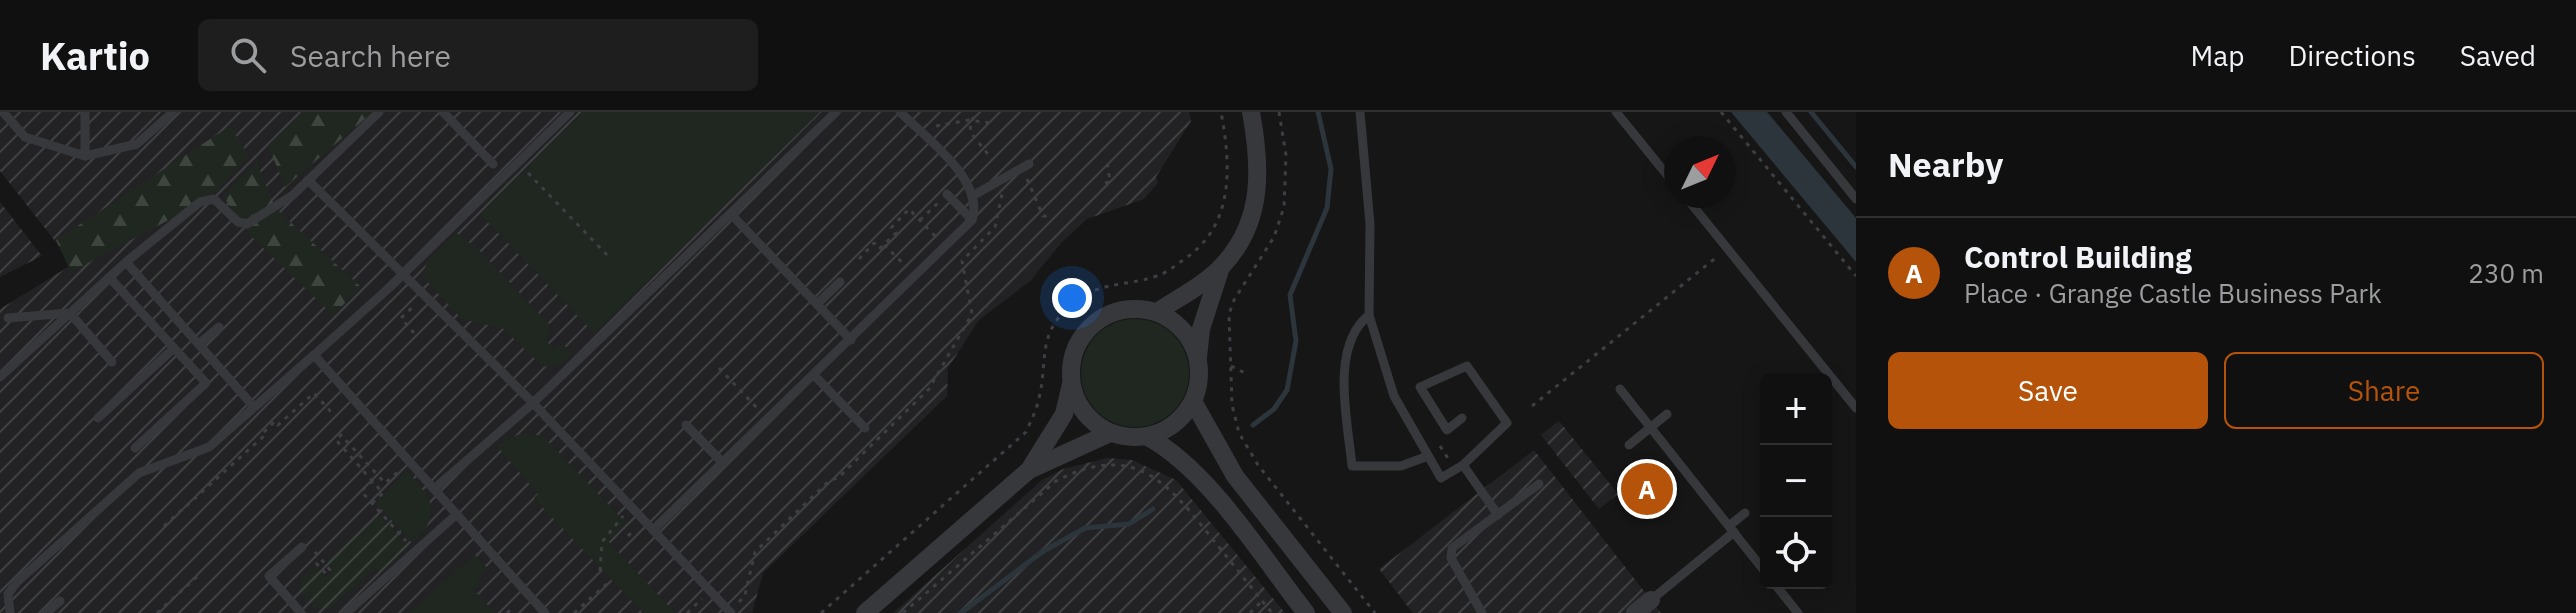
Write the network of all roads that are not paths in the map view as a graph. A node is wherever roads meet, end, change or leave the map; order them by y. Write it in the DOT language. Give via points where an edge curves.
graph roads {
  1 [pos="3,112"];
  2 [pos="85,112"];
  3 [pos="173,112"];
  4 [pos="379,112"];
  5 [pos="443,112"];
  6 [pos="570,112"];
  7 [pos="836,112"];
  8 [pos="900,112"];
  9 [pos="1251,112"];
  10 [pos="1360,112"];
  11 [pos="1616,112"];
  12 [pos="1786,112"];
  13 [pos="85,156"];
  14 [pos="493,164"];
  15 [pos="1029,164"];
  16 [pos="1664,171"];
  17 [pos="308,180"];
  18 [pos="947,194"];
  19 [pos="974,195"];
  20 [pos="1856,199"];
  21 [pos="1695,208"];
  22 [pos="731,214"];
  23 [pos="972,220"];
  24 [pos="126,262"];
  25 [pos="1221,267"];
  26 [pos="402,274"];
  27 [pos="109,277"];
  28 [pos="840,282"];
  29 [pos="817,304"];
  30 [pos="1157,312"];
  31 [pos="70,313"];
  32 [pos="1369,315"];
  33 [pos="8,318"];
  34 [pos="219,327"];
  35 [pos="851,340"];
  36 [pos="199,344"];
  37 [pos="174,348"];
  38 [pos="314,355"];
  39 [pos="1198,358"];
  40 [pos="112,362"];
  41 [pos="814,375"];
  42 [pos="0,377"];
  43 [pos="1071,384"];
  44 [pos="1620,389"];
  45 [pos="533,403"];
  46 [pos="1194,403"];
  47 [pos="254,407"];
  48 [pos="1856,408"];
  49 [pos="1667,414"];
  50 [pos="98,418"];
  51 [pos="1462,418"];
  52 [pos="686,425"];
  53 [pos="865,428"];
  54 [pos="1650,428"];
  55 [pos="1110,433"];
  56 [pos="1148,437"];
  57 [pos="1629,445"];
  58 [pos="135,448"];
  59 [pos="1428,456"];
  60 [pos="723,463"];
  61 [pos="1463,465"];
  62 [pos="1029,470"];
  63 [pos="1539,484"];
  64 [pos="434,489"];
  65 [pos="1745,513"];
  66 [pos="457,514"];
  67 [pos="1498,515"];
  68 [pos="1731,529"];
  69 [pos="653,530"];
  70 [pos="307,548"];
  71 [pos="1760,565"];
  72 [pos="1782,589"];
  73 [pos="1651,600"];
  74 [pos="60,601"];
  75 [pos="348,612"];
  76 [pos="730,612"];
  77 [pos="10,613"];
  78 [pos="46,613"];
  79 [pos="301,613"];
  80 [pos="545,613"];
  81 [pos="865,613"];
  82 [pos="1306,613"];
  83 [pos="1343,613"];
  84 [pos="1482,613"];
  85 [pos="1635,613"];
  86 [pos="1798,613"];
  1 -- 13 [label="lane" via="25,137"];
  2 -- 13 [label="lane"];
  3 -- 13 [label="lane" via="137,144"];
  4 -- 17 [label="lane"];
  5 -- 14 [label="lane"];
  6 -- 26 [label="lane"];
  7 -- 22 [label="lane"];
  8 -- 19 [label="lane" via="968,181"];
  9 -- 25 [label="street" via="1260,174 1257,200 1238,246"];
  10 -- 32 [label="lane" via="1370,224"];
  11 -- 16 [label="lane"];
  12 -- 20 [label="lane"];
  15 -- 19 [label="lane"];
  17 -- 24 [label="lane" via="245,225 214,199 204,199"];
  17 -- 26 [label="lane"];
  18 -- 23 [label="lane"];
  19 -- 23 [label="lane"];
  21 -- 48 [label="lane"];
  22 -- 29 [label="lane"];
  22 -- 45 [label="lane"];
  23 -- 35 [label="lane"];
  24 -- 27 [label="lane"];
  24 -- 36 [label="lane"];
  25 -- 30 [label="street"];
  25 -- 39 [label="street" via="1201,329"];
  26 -- 38 [label="lane"];
  26 -- 45 [label="lane"];
  27 -- 31 [label="lane"];
  27 -- 37 [label="lane"];
  28 -- 29 [label="lane"];
  29 -- 35 [label="lane"];
  30 -- 39 [label="street" via="1183,331"];
  30 -- 43 [label="street" via="1119,310 1101,318 1076,346"];
  31 -- 33 [label="lane"];
  31 -- 40 [label="lane"];
  31 -- 42 [label="lane"];
  32 -- 59 [label="lane" via="1394,396"];
  32 -- 59 [label="lane" via="1357,325 1345,367 1352,466 1401,466"];
  34 -- 36 [label="lane"];
  35 -- 41 [label="lane"];
  36 -- 47 [label="lane"];
  37 -- 50 [label="lane"];
  37 -- 58 [label="lane" via="206,383"];
  38 -- 47 [label="lane"];
  38 -- 64 [label="lane"];
  39 -- 46 [label="street"];
  41 -- 53 [label="lane"];
  41 -- 60 [label="lane"];
  43 -- 55 [label="street" via="1088,418"];
  43 -- 62 [label="street" via="1064,414"];
  44 -- 54 [label="lane"];
  45 -- 64 [label="lane"];
  45 -- 69 [label="lane"];
  46 -- 56 [label="street" via="1179,422"];
  46 -- 83 [label="street" via="1235,476"];
  47 -- 77 [label="lane" via="209,447 139,473 17,582 8,594"];
  49 -- 54 [label="lane"];
  51 -- 61 [label="lane" via="1447,430 1420,387 1467,366 1507,423"];
  52 -- 60 [label="lane"];
  54 -- 57 [label="lane"];
  54 -- 68 [label="lane"];
  55 -- 56 [label="street"];
  55 -- 62 [label="street"];
  56 -- 82 [label="street" via="1194,470"];
  59 -- 61 [label="lane" via="1441,478"];
  60 -- 69 [label="lane"];
  61 -- 67 [label="lane"];
  62 -- 81 [label="street"];
  63 -- 67 [label="lane"];
  64 -- 66 [label="lane"];
  65 -- 68 [label="lane"];
  66 -- 75 [label="lane"];
  66 -- 80 [label="lane"];
  67 -- 84 [label="lane" via="1452,548 1451,558"];
  68 -- 71 [label="lane"];
  68 -- 73 [label="lane"];
  69 -- 76 [label="lane"];
  70 -- 79 [label="lane" via="269,576"];
  72 -- 86 [label="lane"];
  73 -- 85 [label="street"];
  74 -- 78 [label="lane"];
}
